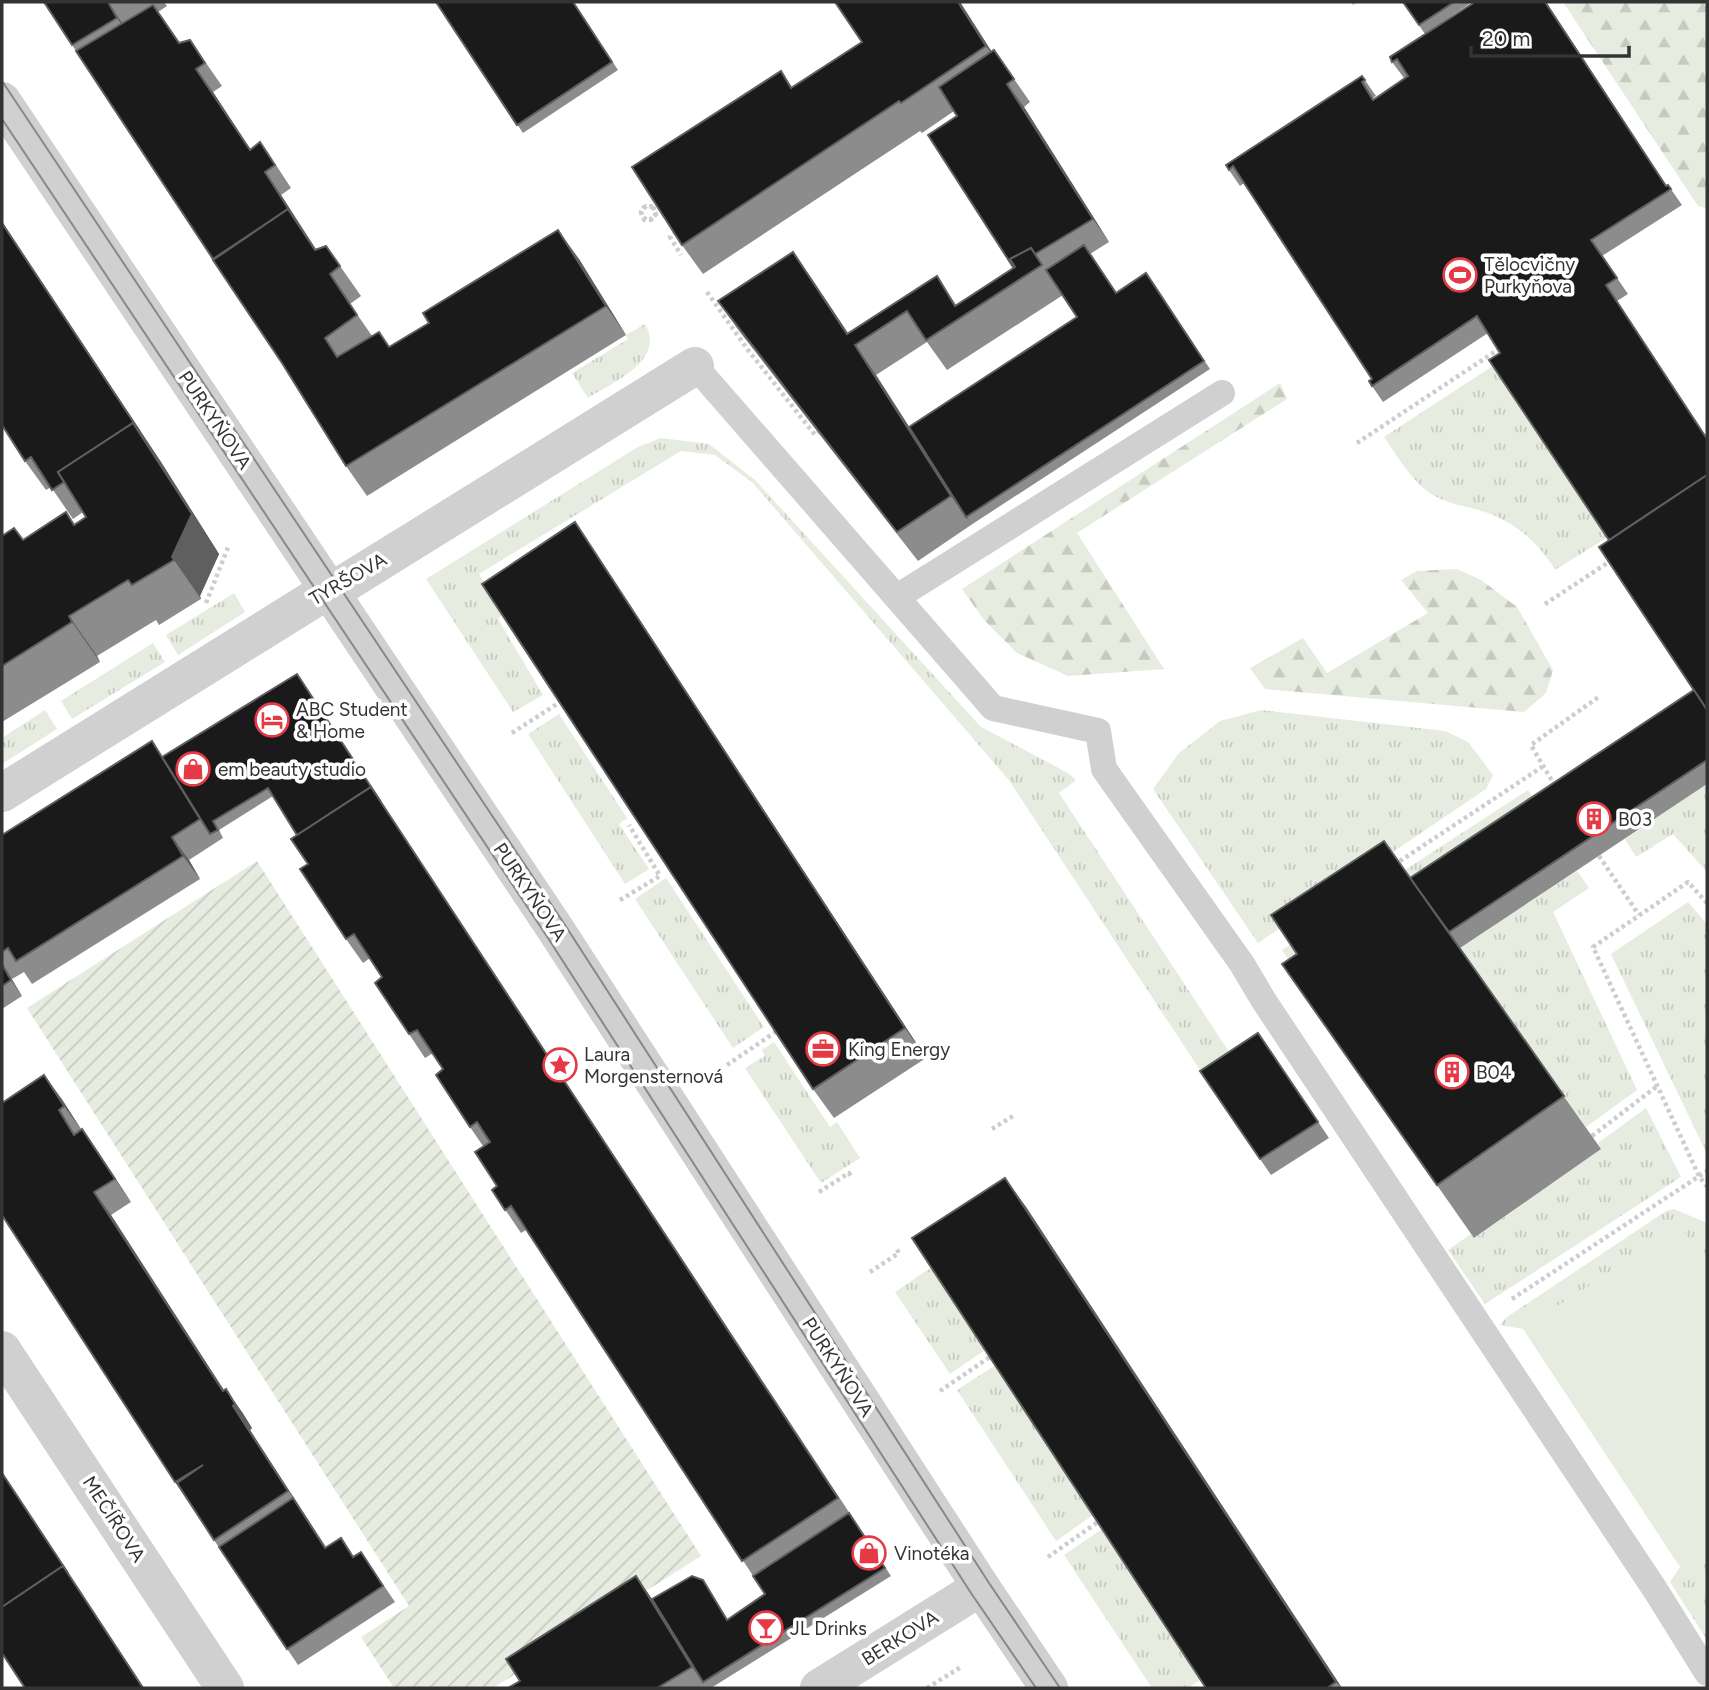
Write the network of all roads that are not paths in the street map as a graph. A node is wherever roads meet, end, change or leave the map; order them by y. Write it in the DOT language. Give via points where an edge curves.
graph roads {
  1 [pos="2,101"];
  2 [pos="695,366"];
  3 [pos="1222,393"];
  4 [pos="328,590"];
  5 [pos="897,597"];
  6 [pos="2,793"];
  7 [pos="2,1350"];
  8 [pos="981,1587"];
  9 [pos="1707,1674"];
  10 [pos="225,1688"];
  11 [pos="819,1688"];
  12 [pos="1049,1688"];
  1 -- 4 [label="street, PURKYŇOVA"];
  2 -- 4 [label="street, TYRŠOVA"];
  2 -- 5 [label="lane"];
  3 -- 5 [label="lane"];
  4 -- 6 [label="street, TYRŠOVA"];
  4 -- 8 [label="street, PURKYŇOVA" via="563,942"];
  5 -- 9 [label="lane" via="993,708 1098,731 1104,769 1242,964"];
  7 -- 10 [label="street, MEČÍŘOVA"];
  8 -- 11 [label="street, BERKOVA"];
  8 -- 12 [label="street, PURKYŇOVA"];
}
